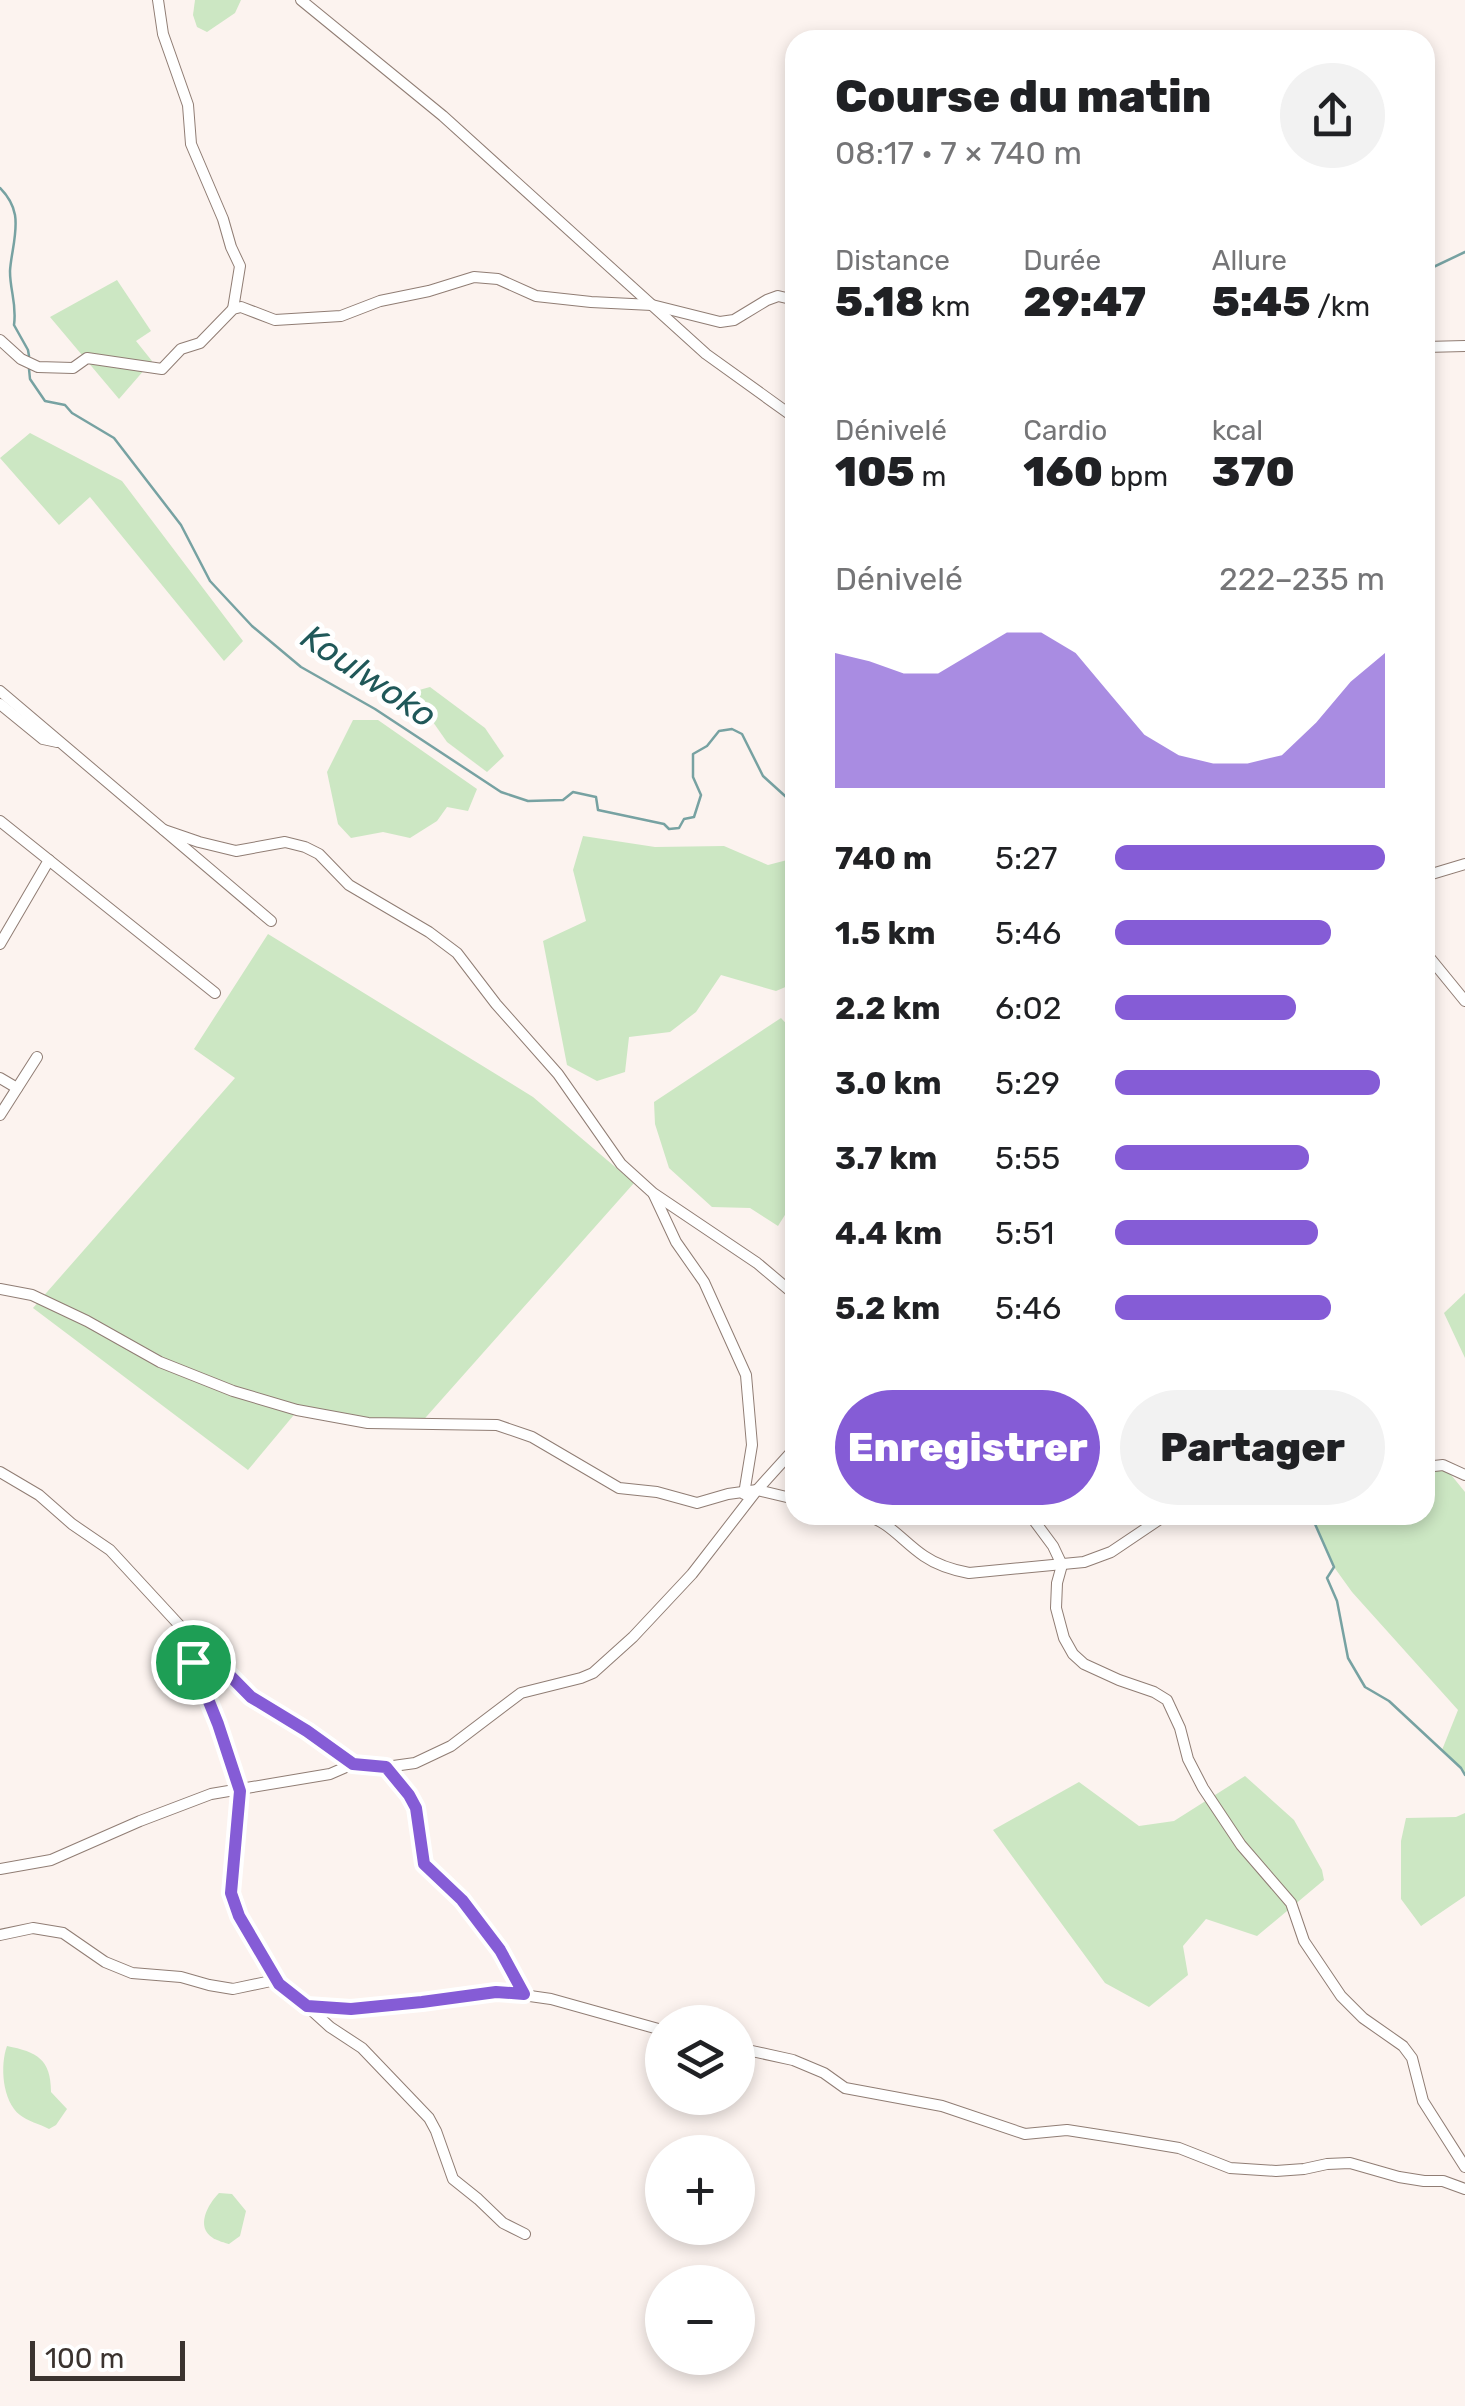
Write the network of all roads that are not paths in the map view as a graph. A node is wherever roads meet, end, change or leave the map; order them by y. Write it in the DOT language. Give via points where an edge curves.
graph roads {
  1 [pos="158,0"];
  2 [pos="301,0"];
  3 [pos="785,298"];
  4 [pos="652,305"];
  5 [pos="233,309"];
  6 [pos="0,340"];
  7 [pos="1465,346"];
  8 [pos="1435,347"];
  9 [pos="785,411"];
  10 [pos="0,691"];
  11 [pos="0,704"];
  12 [pos="14,710"];
  13 [pos="0,723"];
  14 [pos="0,821"];
  15 [pos="164,830"];
  16 [pos="49,860"];
  17 [pos="1465,864"];
  18 [pos="1435,873"];
  19 [pos="271,920"];
  20 [pos="0,944"];
  21 [pos="1435,964"];
  22 [pos="215,993"];
  23 [pos="1465,1002"];
  24 [pos="37,1057"];
  25 [pos="0,1078"];
  26 [pos="17,1088"];
  27 [pos="0,1114"];
  28 [pos="653,1193"];
  29 [pos="785,1287"];
  30 [pos="0,1290"];
  31 [pos="785,1458"];
  32 [pos="1435,1465"];
  33 [pos="0,1472"];
  34 [pos="1465,1475"];
  35 [pos="751,1491"];
  36 [pos="785,1497"];
  37 [pos="887,1525"];
  38 [pos="1037,1525"];
  39 [pos="1151,1525"];
  40 [pos="1062,1565"];
  41 [pos="188,1633"];
  42 [pos="353,1764"];
  43 [pos="386,1767"];
  44 [pos="240,1787"];
  45 [pos="0,1870"];
  46 [pos="0,1936"];
  47 [pos="279,1984"];
  48 [pos="524,1994"];
  49 [pos="307,2006"];
  50 [pos="645,2025"];
  51 [pos="755,2052"];
  52 [pos="1465,2167"];
  53 [pos="1465,2190"];
  54 [pos="524,2234"];
  1 -- 5 [label="street" via="188,105 192,144 240,266"];
  2 -- 4 [label="street" via="443,116"];
  3 -- 4 [label="street" via="720,322"];
  4 -- 5 [label="street" via="536,296 498,279 474,278 340,316 275,320"];
  4 -- 9 [label="street"];
  5 -- 6 [label="street" via="200,343 162,368 87,358 72,368 38,367"];
  7 -- 8 [label="street"];
  10 -- 12 [label="street"];
  11 -- 12 [label="street"];
  12 -- 13 [label="street"];
  12 -- 15 [label="street"];
  14 -- 16 [label="street"];
  15 -- 19 [label="street"];
  15 -- 28 [label="street" via="236,851 284,842 306,847 349,885 457,952 558,1074 621,1164"];
  16 -- 20 [label="street"];
  16 -- 22 [label="street"];
  17 -- 18 [label="street"];
  21 -- 23 [label="street"];
  24 -- 26 [label="street"];
  25 -- 26 [label="street"];
  26 -- 27 [label="street"];
  28 -- 29 [label="street"];
  28 -- 35 [label="street" via="746,1374"];
  30 -- 35 [label="street" via="32,1295 160,1362 298,1410 368,1423 497,1425 532,1437 619,1488 696,1504"];
  31 -- 35 [label="street"];
  32 -- 34 [label="street"];
  33 -- 41 [label="street" via="110,1550"];
  35 -- 36 [label="street"];
  35 -- 43 [label="street" via="692,1574 593,1673 521,1694 451,1746 415,1763"];
  37 -- 40 [label="street" via="952,1570"];
  38 -- 40 [label="street"];
  39 -- 40 [label="street" via="1111,1552"];
  40 -- 52 [label="street" via="1056,1608 1072,1654 1167,1700 1203,1788 1291,1903 1304,1941 1341,1996 1412,2058 1423,2102"];
  41 -- 42 [label="street" via="251,1697"];
  41 -- 44 [label="street"];
  42 -- 43 [label="street"];
  42 -- 44 [label="street" via="330,1774"];
  43 -- 48 [label="street" via="416,1808 424,1864 462,1900"];
  44 -- 45 [label="street" via="51,1860"];
  44 -- 47 [label="street" via="231,1893"];
  46 -- 47 [label="street" via="33,1928 63,1933 132,1972 209,1986"];
  47 -- 49 [label="street"];
  48 -- 49 [label="street" via="351,2009"];
  48 -- 50 [label="street"];
  49 -- 54 [label="street" via="362,2048 429,2118 453,2179"];
  51 -- 53 [label="street" via="793,2060 845,2088 942,2106 1026,2134 1066,2130 1143,2142 1230,2168 1350,2163"];
}
